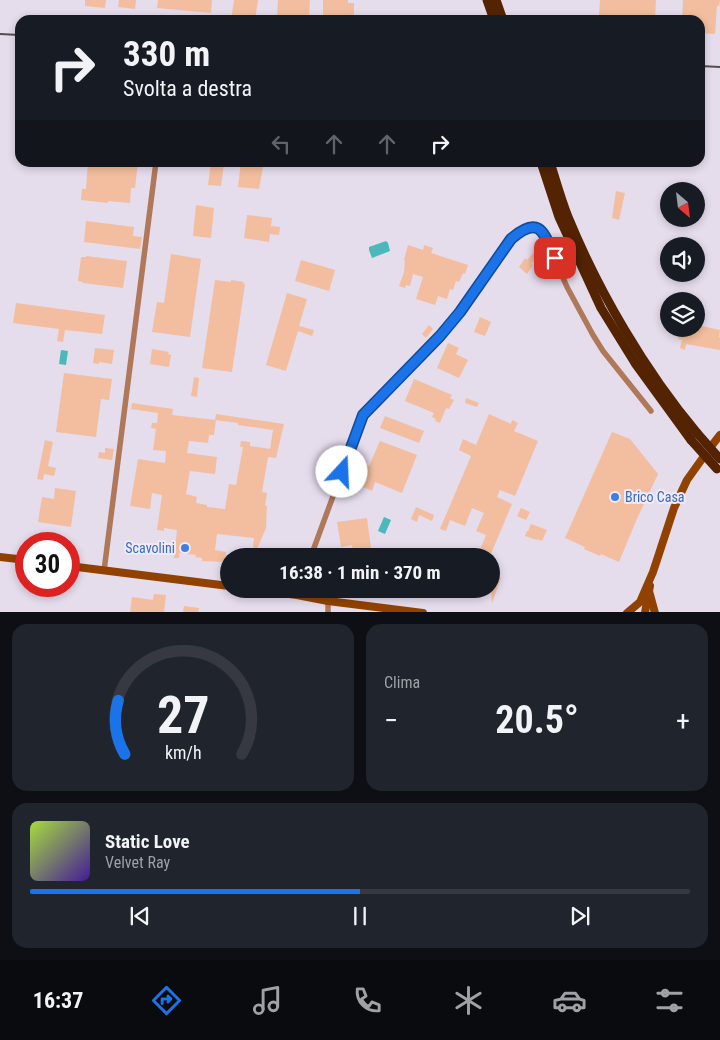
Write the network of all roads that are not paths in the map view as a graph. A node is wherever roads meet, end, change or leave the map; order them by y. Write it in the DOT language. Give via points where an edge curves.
graph roads {
  1 [pos="487,0"];
  2 [pos="496,0"];
  3 [pos="492,15"];
  4 [pos="500,15"];
  5 [pos="155,167"];
  6 [pos="544,167"];
  7 [pos="550,167"];
  8 [pos="551,180"];
  9 [pos="651,411"];
  10 [pos="720,435"];
  11 [pos="694,436"];
  12 [pos="713,444"];
  13 [pos="702,459"];
  14 [pos="720,459"];
  15 [pos="719,471"];
  16 [pos="314,548"];
  17 [pos="0,557"];
  18 [pos="15,559"];
  19 [pos="80,568"];
  20 [pos="104,571"];
  21 [pos="653,572"];
  22 [pos="220,585"];
  23 [pos="649,591"];
  24 [pos="318,598"];
  25 [pos="328,601"];
  26 [pos="640,602"];
  27 [pos="328,612"];
  28 [pos="423,612"];
  29 [pos="627,612"];
  30 [pos="637,612"];
  31 [pos="645,612"];
  32 [pos="655,612"];
  1 -- 3 [label="highway"];
  2 -- 4 [label="highway"];
  5 -- 20 [label="street"];
  6 -- 8 [label="highway"];
  7 -- 8 [label="highway"];
  8 -- 11 [label="highway" via="601,308 635,364"];
  9 -- 16 [label="street" via="593,335 543,232 530,227 520,231 440,336 363,415"];
  10 -- 12 [label="main road"];
  11 -- 14 [label="highway, bridge"];
  11 -- 15 [label="highway, bridge"];
  13 -- 21 [label="main road" via="687,480 674,508"];
  17 -- 18 [label="main road"];
  19 -- 20 [label="main road"];
  20 -- 22 [label="main road"];
  21 -- 23 [label="main road"];
  21 -- 26 [label="main road"];
  23 -- 31 [label="main road"];
  23 -- 32 [label="main road"];
  24 -- 25 [label="main road"];
  25 -- 27 [label="street"];
  25 -- 28 [label="main road"];
  26 -- 29 [label="main road"];
  26 -- 30 [label="main road"];
}
